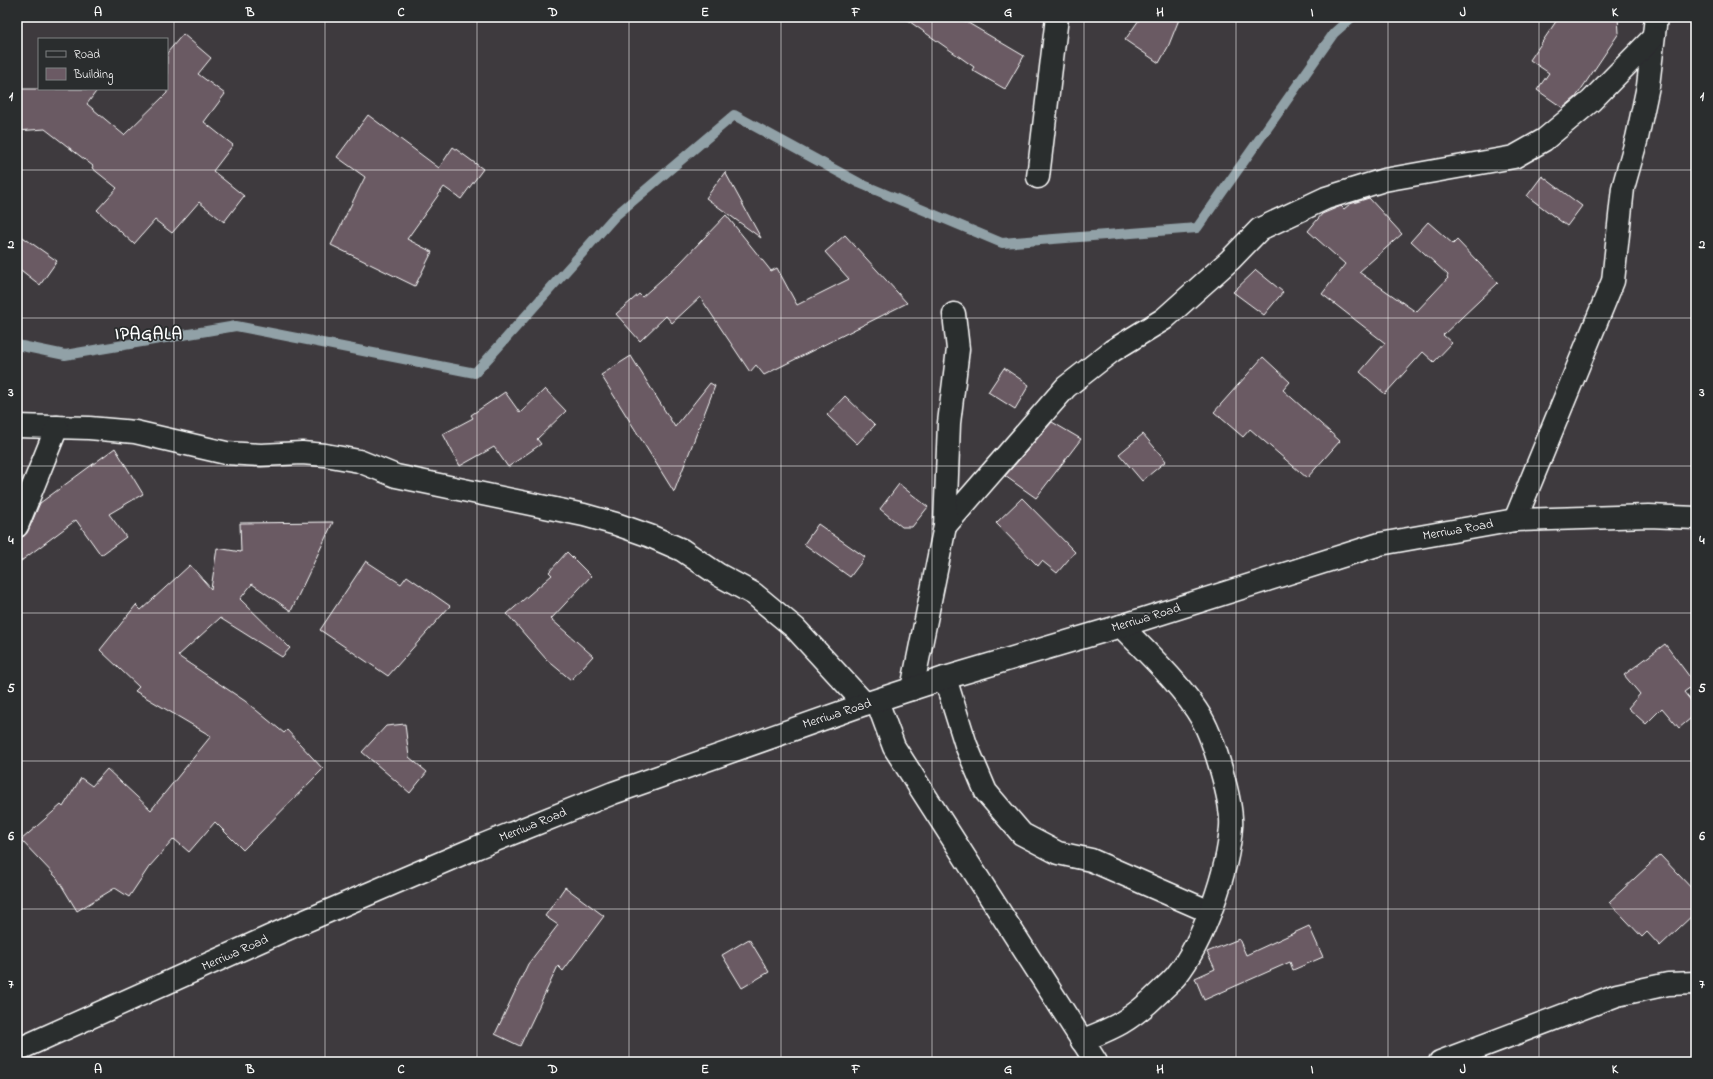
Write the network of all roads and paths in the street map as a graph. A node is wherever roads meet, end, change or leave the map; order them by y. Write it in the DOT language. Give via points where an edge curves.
graph roads {
  1 [pos="1057,17"];
  2 [pos="1654,27"];
  3 [pos="1038,177"];
  4 [pos="954,314"];
  5 [pos="17,426"];
  6 [pos="57,427"];
  7 [pos="1696,518"];
  8 [pos="1515,520"];
  9 [pos="17,526"];
  10 [pos="945,526"];
  11 [pos="1121,626"];
  12 [pos="945,678"];
  13 [pos="912,689"];
  14 [pos="871,703"];
  15 [pos="1210,912"];
  16 [pos="1696,983"];
  17 [pos="1082,1041"];
  18 [pos="17,1050"];
  19 [pos="1096,1062"];
  20 [pos="1440,1062"];
  1 -- 3 [label="street"];
  2 -- 8 [label="street" via="1648,86 1623,188 1614,280"];
  2 -- 10 [label="street" via="1591,101 1544,140 1514,157 1384,180 1326,198 1260,229 1230,260 1164,319 1112,351 1066,387"];
  4 -- 10 [label="street" via="958,349 949,423"];
  5 -- 6 [label="street"];
  6 -- 9 [label="street"];
  6 -- 14 [label="street" via="135,432 226,454 325,455 359,461 396,476 616,524 682,550 719,575 754,594 794,628"];
  7 -- 8 [label="street, Merriwa Road" via="1649,516"];
  8 -- 11 [label="street, Merriwa Road" via="1380,544"];
  10 -- 13 [label="street"];
  11 -- 12 [label="street, Merriwa Road"];
  11 -- 15 [label="street" via="1188,697 1203,721 1218,762 1229,801 1231,826 1223,872"];
  12 -- 13 [label="street, Merriwa Road"];
  12 -- 15 [label="street" via="966,745 986,792 1022,834 1058,853 1091,860"];
  13 -- 14 [label="street, Merriwa Road"];
  14 -- 17 [label="street" via="894,747"];
  14 -- 18 [label="street, Merriwa Road" via="613,793 478,846"];
  15 -- 17 [label="street" via="1195,946 1176,976 1145,1006 1120,1023"];
  16 -- 20 [label="street" via="1668,984 1617,995"];
  17 -- 19 [label="street"];
}
